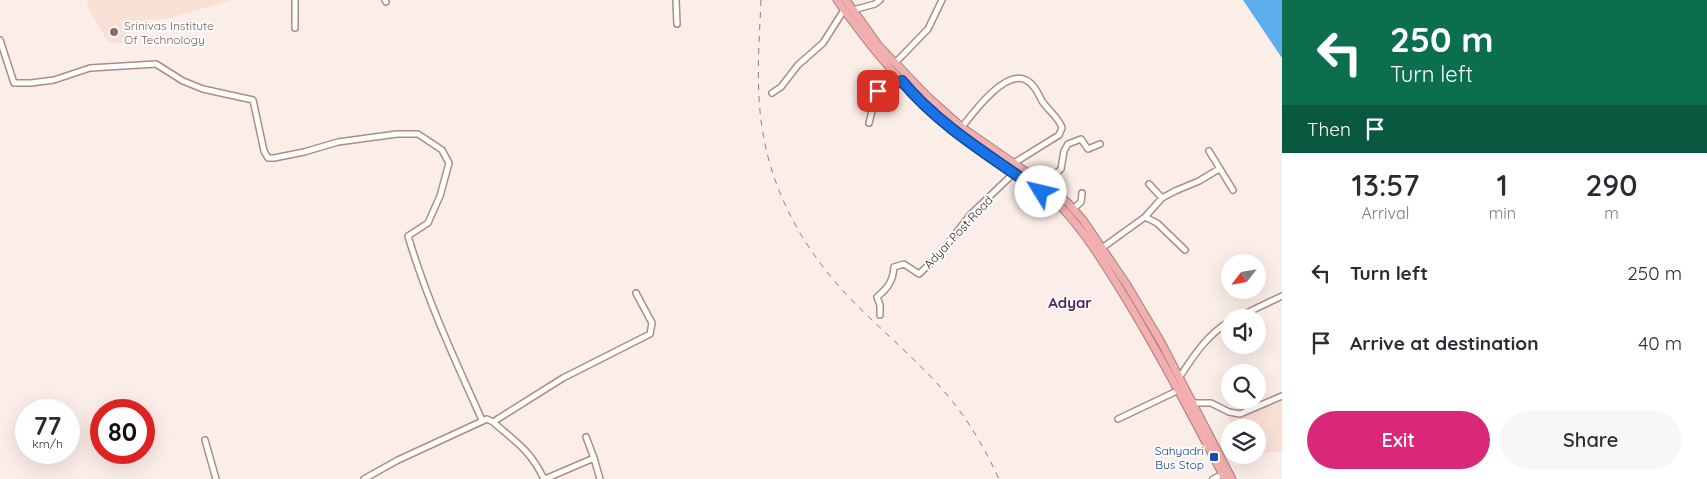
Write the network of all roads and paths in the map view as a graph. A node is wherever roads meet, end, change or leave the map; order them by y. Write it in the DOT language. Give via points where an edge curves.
graph roads {
  1 [pos="295,0"];
  2 [pos="676,0"];
  3 [pos="837,0"];
  4 [pos="846,0"];
  5 [pos="880,0"];
  6 [pos="942,0"];
  7 [pos="844,10"];
  8 [pos="852,10"];
  9 [pos="677,24"];
  10 [pos="296,28"];
  11 [pos="0,40"];
  12 [pos="895,63"];
  13 [pos="902,81"];
  14 [pos="772,93"];
  15 [pos="870,123"];
  16 [pos="962,127"];
  17 [pos="968,136"];
  18 [pos="1100,144"];
  19 [pos="1209,151"];
  20 [pos="1014,163"];
  21 [pos="1219,169"];
  22 [pos="1014,173"];
  23 [pos="1044,184"];
  24 [pos="1150,184"];
  25 [pos="1233,190"];
  26 [pos="1082,193"];
  27 [pos="1162,198"];
  28 [pos="1073,209"];
  29 [pos="1145,217"];
  30 [pos="1102,248"];
  31 [pos="1185,250"];
  32 [pos="636,293"];
  33 [pos="1282,296"];
  34 [pos="1255,309"];
  35 [pos="880,315"];
  36 [pos="1221,327"];
  37 [pos="1180,378"];
  38 [pos="1179,390"];
  39 [pos="1282,396"];
  40 [pos="1192,403"];
  41 [pos="1118,418"];
  42 [pos="482,420"];
  43 [pos="493,422"];
  44 [pos="586,437"];
  45 [pos="205,440"];
  46 [pos="594,458"];
  47 [pos="1224,477"];
  48 [pos="216,479"];
  49 [pos="364,479"];
  50 [pos="544,479"];
  51 [pos="600,479"];
  52 [pos="1213,479"];
  53 [pos="1232,479"];
  1 -- 10 [label="street"];
  2 -- 9 [label="street"];
  3 -- 7 [label="highway"];
  4 -- 8 [label="highway"];
  5 -- 8 [label="street"];
  6 -- 12 [label="street" via="928,28"];
  7 -- 13 [label="highway" via="872,49"];
  7 -- 14 [label="street" via="823,43 798,64 781,87"];
  8 -- 12 [label="highway"];
  11 -- 42 [label="street" via="14,83 54,80 90,68 156,64 203,89 253,100 268,158 338,142 397,134 418,134 442,150 449,163 440,196 428,223 408,236 447,343"];
  12 -- 16 [label="highway"];
  13 -- 15 [label="street" via="878,91"];
  13 -- 17 [label="highway" via="926,106"];
  16 -- 17 [label="highway"];
  16 -- 20 [label="street" via="987,97 1010,79 1020,77 1027,80 1062,128 1059,135"];
  17 -- 20 [label="highway"];
  17 -- 22 [label="highway"];
  18 -- 23 [label="street" via="1087,148 1081,139 1068,144 1061,169"];
  19 -- 21 [label="street"];
  20 -- 23 [label="highway"];
  21 -- 25 [label="street"];
  21 -- 27 [label="street"];
  22 -- 35 [label="street, Adyar Post Road" via="970,215 939,255 919,274 904,264 894,266 893,278 877,297"];
  22 -- 38 [label="highway" via="1063,209 1076,224 1105,264"];
  23 -- 28 [label="highway"];
  24 -- 27 [label="street"];
  26 -- 28 [label="street" via="1081,202"];
  27 -- 29 [label="street"];
  28 -- 30 [label="highway"];
  29 -- 30 [label="street"];
  29 -- 31 [label="street" via="1157,223"];
  30 -- 37 [label="highway"];
  32 -- 43 [label="street" via="652,323 650,334 563,378"];
  33 -- 34 [label="street"];
  36 -- 37 [label="street" via="1206,340"];
  37 -- 40 [label="highway"];
  38 -- 41 [label="street"];
  38 -- 47 [label="highway"];
  39 -- 40 [label="street" via="1240,414 1211,403"];
  40 -- 53 [label="highway"];
  42 -- 43 [label="street"];
  42 -- 49 [label="street"];
  43 -- 50 [label="street" via="527,451"];
  44 -- 46 [label="street"];
  45 -- 48 [label="street"];
  46 -- 50 [label="street"];
  46 -- 51 [label="street"];
  47 -- 52 [label="street"];
}
